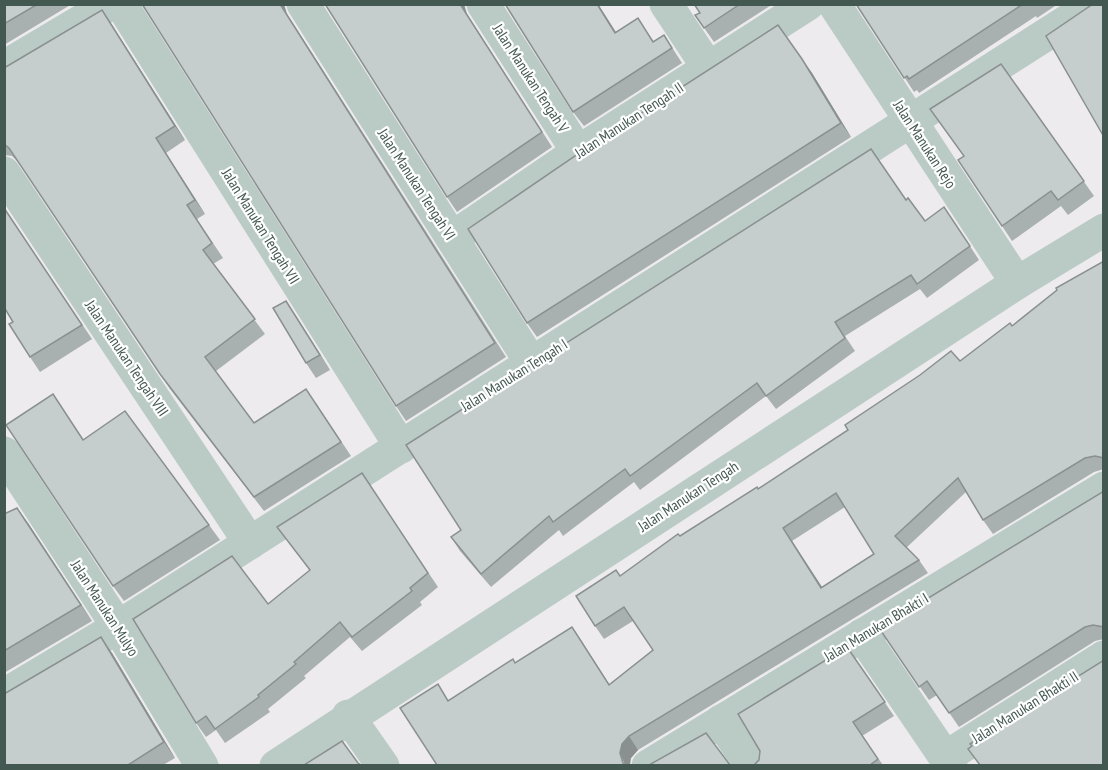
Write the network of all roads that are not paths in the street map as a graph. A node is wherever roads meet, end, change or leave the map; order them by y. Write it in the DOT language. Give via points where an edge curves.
graph roads {
  1 [pos="110,4"];
  2 [pos="121,4"];
  3 [pos="303,4"];
  4 [pos="483,4"];
  5 [pos="666,4"];
  6 [pos="808,4"];
  7 [pos="834,4"];
  8 [pos="1094,4"];
  9 [pos="4,68"];
  10 [pos="709,69"];
  11 [pos="911,123"];
  12 [pos="578,152"];
  13 [pos="4,173"];
  14 [pos="1104,230"];
  15 [pos="452,238"];
  16 [pos="1017,283"];
  17 [pos="532,364"];
  18 [pos="401,447"];
  19 [pos="4,453"];
  20 [pos="1104,488"];
  21 [pos="33,498"];
  22 [pos="4,516"];
  23 [pos="250,543"];
  24 [pos="118,627"];
  25 [pos="862,635"];
  26 [pos="1104,657"];
  27 [pos="4,694"];
  28 [pos="348,717"];
  29 [pos="721,721"];
  30 [pos="948,761"];
  31 [pos="201,765"];
  32 [pos="276,765"];
  33 [pos="382,765"];
  34 [pos="648,765"];
  35 [pos="751,765"];
  1 -- 9 [label="street"];
  2 -- 18 [label="street, Jalan Manukan Tengah VII"];
  3 -- 15 [label="street, Jalan Manukan Tengah VI"];
  4 -- 12 [label="street, Jalan Manukan Tengah V"];
  5 -- 10 [label="street"];
  6 -- 10 [label="street, Jalan Manukan Tengah II"];
  7 -- 11 [label="street, Jalan Manukan Rejo"];
  8 -- 11 [label="street, Jalan Manukan Tengah I"];
  10 -- 12 [label="street, Jalan Manukan Tengah II"];
  11 -- 16 [label="street, Jalan Manukan Rejo"];
  11 -- 17 [label="street, Jalan Manukan Tengah I"];
  12 -- 15 [label="street, Jalan Manukan Tengah II"];
  13 -- 23 [label="street, Jalan Manukan Tengah VIII"];
  14 -- 16 [label="street, Jalan Manukan Tengah"];
  15 -- 17 [label="street, Jalan Manukan Tengah VI"];
  16 -- 28 [label="street, Jalan Manukan Tengah"];
  17 -- 18 [label="street, Jalan Manukan Tengah I"];
  18 -- 23 [label="street, Jalan Manukan Tengah I"];
  19 -- 21 [label="street, Jalan Manukan Mulyo"];
  20 -- 25 [label="street, Jalan Manukan Bhakti I"];
  21 -- 22 [label="street"];
  21 -- 24 [label="street, Jalan Manukan Mulyo"];
  23 -- 24 [label="street, Jalan Manukan Tengah I"];
  24 -- 27 [label="street, Jalan Manukan Tengah I"];
  24 -- 31 [label="street, Jalan Manukan Mulyo"];
  25 -- 29 [label="street, Jalan Manukan Bhakti I"];
  25 -- 30 [label="street"];
  26 -- 30 [label="street, Jalan Manukan Bhakti II"];
  28 -- 32 [label="street, Jalan Manukan Tengah"];
  28 -- 33 [label="street"];
  29 -- 34 [label="street, Jalan Manukan Bhakti I"];
  29 -- 35 [label="street"];
}
